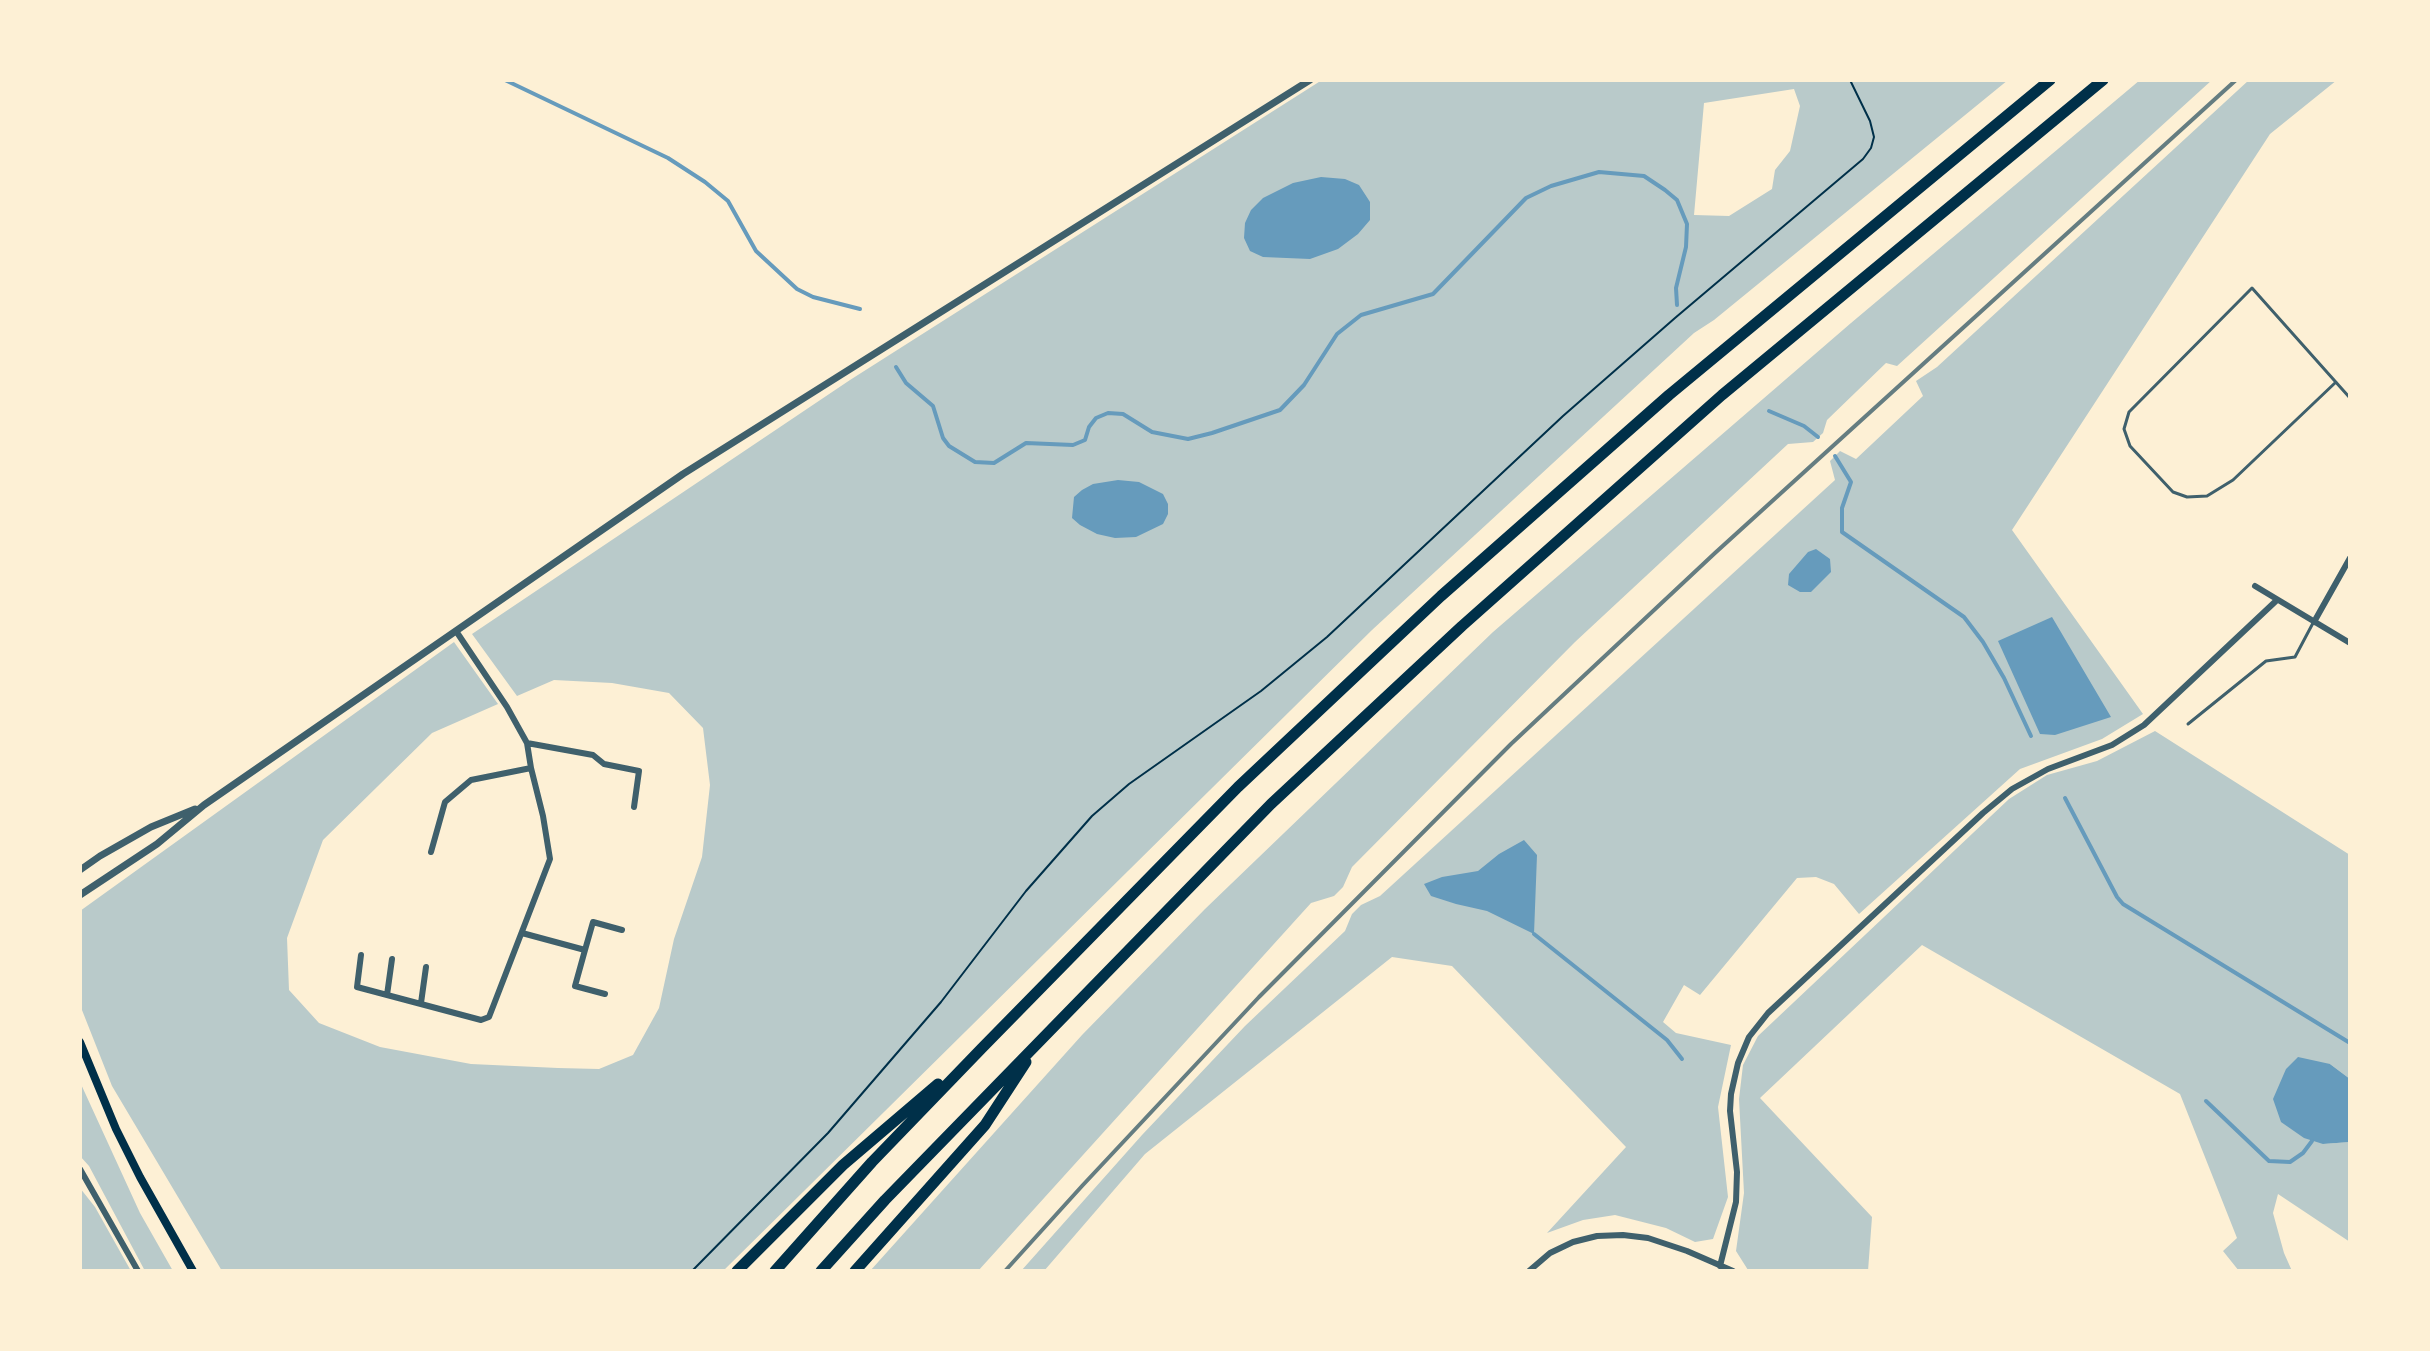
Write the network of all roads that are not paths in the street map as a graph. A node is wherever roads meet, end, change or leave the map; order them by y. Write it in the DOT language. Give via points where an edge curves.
graph roads {
  1 [pos="1310,80"];
  2 [pos="2050,80"];
  3 [pos="2103,80"];
  4 [pos="2336,382"];
  5 [pos="2350,398"];
  6 [pos="2350,558"];
  7 [pos="2255,586"];
  8 [pos="2277,600"];
  9 [pos="2314,622"];
  10 [pos="456,631"];
  11 [pos="2350,643"];
  12 [pos="2188,724"];
  13 [pos="527,743"];
  14 [pos="531,768"];
  15 [pos="204,805"];
  16 [pos="634,807"];
  17 [pos="431,852"];
  18 [pos="80,870"];
  19 [pos="80,895"];
  20 [pos="622,930"];
  21 [pos="522,933"];
  22 [pos="585,950"];
  23 [pos="361,955"];
  24 [pos="392,959"];
  25 [pos="426,967"];
  26 [pos="605,994"];
  27 [pos="387,995"];
  28 [pos="421,1003"];
  29 [pos="80,1042"];
  30 [pos="1038,1042"];
  31 [pos="982,1048"];
  32 [pos="80,1169"];
  33 [pos="1720,1266"];
  34 [pos="138,1271"];
  35 [pos="193,1271"];
  36 [pos="737,1271"];
  37 [pos="775,1271"];
  38 [pos="821,1271"];
  39 [pos="855,1271"];
  40 [pos="1529,1271"];
  41 [pos="1733,1271"];
  1 -- 10 [label="street" via="683,474"];
  2 -- 31 [label="highway" via="1669,395 1441,596 1238,787"];
  3 -- 30 [label="highway" via="1722,395 1462,626 1271,804"];
  4 -- 4 [label="lane" via="2252,288 2129,412 2124,429 2130,446 2173,492 2207,496 2233,480"];
  4 -- 5 [label="lane"];
  6 -- 9 [label="street"];
  7 -- 8 [label="street"];
  8 -- 9 [label="street"];
  8 -- 33 [label="street" via="2144,725 2112,745 2012,789 1768,1013 1749,1037 1731,1094 1736,1202"];
  9 -- 11 [label="street"];
  9 -- 12 [label="lane" via="2295,657 2266,661"];
  10 -- 13 [label="street"];
  10 -- 15 [label="street"];
  13 -- 14 [label="street"];
  13 -- 16 [label="street" via="593,755 604,764 639,771"];
  14 -- 17 [label="street" via="471,780 445,802"];
  14 -- 21 [label="street" via="550,859"];
  15 -- 18 [label="street" via="151,827"];
  15 -- 19 [label="street"];
  20 -- 22 [label="street" via="593,922"];
  21 -- 22 [label="street"];
  21 -- 28 [label="street" via="489,1017 481,1020"];
  22 -- 26 [label="street" via="575,986"];
  23 -- 27 [label="street" via="357,987"];
  24 -- 27 [label="street"];
  25 -- 28 [label="street"];
  27 -- 28 [label="street"];
  29 -- 35 [label="main road" via="116,1129"];
  30 -- 38 [label="highway"];
  30 -- 39 [label="highway" via="985,1125"];
  31 -- 36 [label="highway" via="843,1165"];
  31 -- 37 [label="highway"];
  32 -- 34 [label="street"];
  33 -- 40 [label="street" via="1648,1238 1623,1235 1573,1242"];
  33 -- 41 [label="street"];
}
